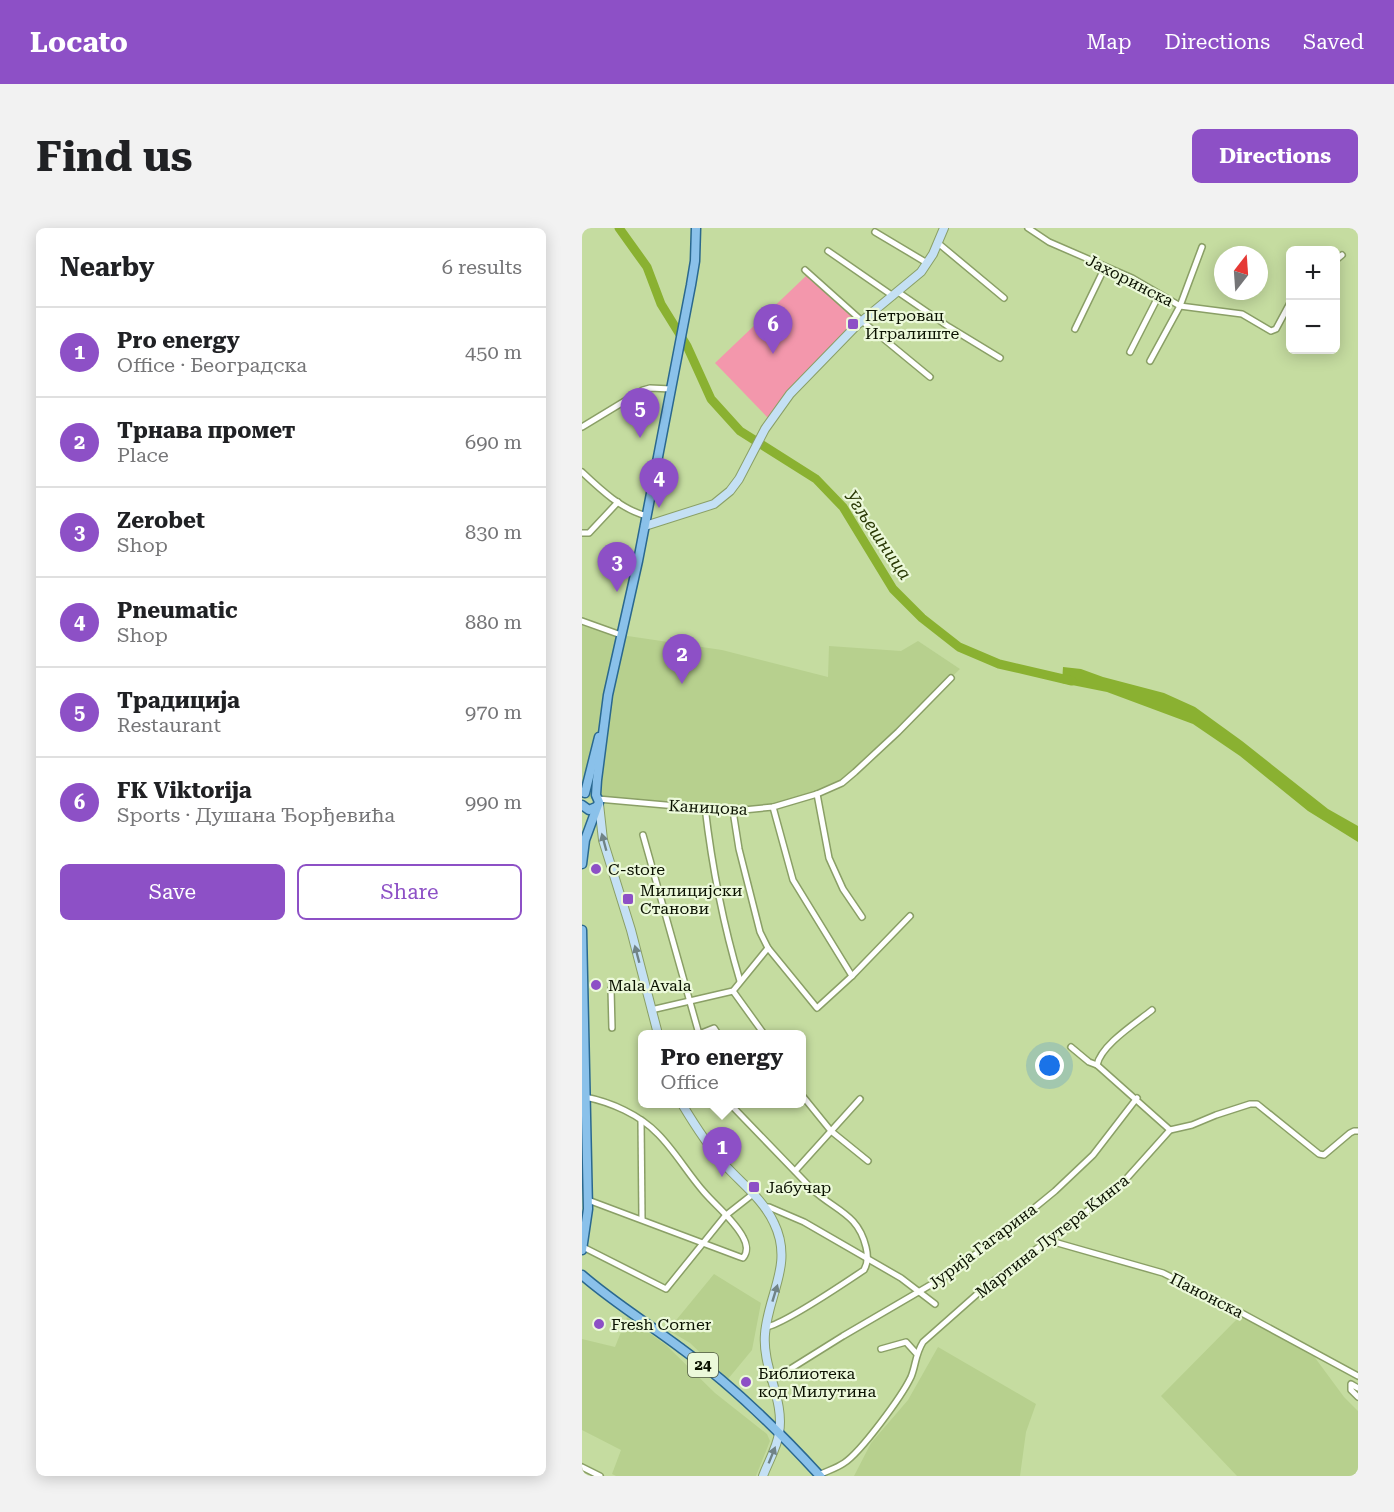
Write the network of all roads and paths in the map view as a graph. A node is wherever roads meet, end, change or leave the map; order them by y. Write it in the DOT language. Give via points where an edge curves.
graph roads {
  1 [pos="696,228"];
  2 [pos="944,228"];
  3 [pos="1028,228"];
  4 [pos="875,232"];
  5 [pos="938,243"];
  6 [pos="1202,247"];
  7 [pos="828,251"];
  8 [pos="927,263"];
  9 [pos="1105,267"];
  10 [pos="805,270"];
  11 [pos="896,294"];
  12 [pos="1159,295"];
  13 [pos="1004,298"];
  14 [pos="1180,306"];
  15 [pos="1286,310"];
  16 [pos="862,321"];
  17 [pos="1075,329"];
  18 [pos="1130,352"];
  19 [pos="1000,358"];
  20 [pos="1150,361"];
  21 [pos="930,377"];
  22 [pos="671,389"];
  23 [pos="582,427"];
  24 [pos="582,472"];
  25 [pos="618,502"];
  26 [pos="647,516"];
  27 [pos="645,526"];
  28 [pos="582,534"];
  29 [pos="582,621"];
  30 [pos="621,635"];
  31 [pos="951,678"];
  32 [pos="602,729"];
  33 [pos="817,794"];
  34 [pos="583,795"];
  35 [pos="597,801"];
  36 [pos="582,805"];
  37 [pos="705,807"];
  38 [pos="773,807"];
  39 [pos="733,811"];
  40 [pos="643,835"];
  41 [pos="582,864"];
  42 [pos="910,916"];
  43 [pos="862,917"];
  44 [pos="582,930"];
  45 [pos="768,948"];
  46 [pos="583,959"];
  47 [pos="852,976"];
  48 [pos="740,981"];
  49 [pos="583,987"];
  50 [pos="611,989"];
  51 [pos="734,991"];
  52 [pos="689,1001"];
  53 [pos="651,1010"];
  54 [pos="1152,1010"];
  55 [pos="583,1013"];
  56 [pos="612,1028"];
  57 [pos="657,1030"];
  58 [pos="698,1030"];
  59 [pos="761,1030"];
  60 [pos="1071,1047"];
  61 [pos="583,1058"];
  62 [pos="1097,1065"];
  63 [pos="1137,1098"];
  64 [pos="860,1099"];
  65 [pos="806,1100"];
  66 [pos="584,1101"];
  67 [pos="685,1108"];
  68 [pos="734,1108"];
  69 [pos="641,1120"];
  70 [pos="1170,1130"];
  71 [pos="831,1131"];
  72 [pos="1358,1131"];
  73 [pos="868,1161"];
  74 [pos="584,1162"];
  75 [pos="795,1171"];
  76 [pos="753,1194"];
  77 [pos="586,1205"];
  78 [pos="765,1207"];
  79 [pos="725,1216"];
  80 [pos="642,1219"];
  81 [pos="1047,1240"];
  82 [pos="703,1243"];
  83 [pos="582,1248"];
  84 [pos="867,1260"];
  85 [pos="582,1275"];
  86 [pos="918,1293"];
  87 [pos="935,1304"];
  88 [pos="766,1327"];
  89 [pos="881,1349"];
  90 [pos="916,1353"];
  91 [pos="1358,1376"];
  92 [pos="771,1381"];
  93 [pos="1358,1388"];
  94 [pos="1358,1397"];
  95 [pos="779,1433"];
  96 [pos="582,1467"];
  97 [pos="819,1475"];
  98 [pos="600,1476"];
  99 [pos="763,1476"];
  1 -- 22 [label="main road" via="694,267"];
  2 -- 5 [label="street"];
  3 -- 9 [label="street, Јахоринска" via="1049,242"];
  4 -- 8 [label="street"];
  5 -- 8 [label="street"];
  5 -- 13 [label="street"];
  6 -- 14 [label="street"];
  7 -- 11 [label="street"];
  8 -- 11 [label="street"];
  9 -- 12 [label="street, Јахоринска"];
  9 -- 17 [label="street"];
  10 -- 16 [label="street"];
  11 -- 16 [label="street"];
  11 -- 19 [label="street"];
  12 -- 14 [label="street, Јахоринска"];
  12 -- 18 [label="street"];
  14 -- 15 [label="street, Јахоринска" via="1242,314 1271,331"];
  14 -- 20 [label="street"];
  16 -- 21 [label="street"];
  16 -- 27 [label="street" via="790,394 765,429 739,479 722,499"];
  22 -- 23 [label="street" via="643,390"];
  22 -- 26 [label="main road"];
  24 -- 25 [label="street"];
  25 -- 26 [label="street"];
  25 -- 28 [label="street" via="589,533"];
  26 -- 27 [label="main road"];
  27 -- 30 [label="main road"];
  29 -- 30 [label="street"];
  30 -- 32 [label="main road"];
  31 -- 33 [label="street, Каницова" via="855,772 842,783"];
  32 -- 34 [label="main road"];
  32 -- 35 [label="main road"];
  33 -- 38 [label="street, Каницова"];
  33 -- 43 [label="street" via="829,858"];
  34 -- 35 [label="main road" via="592,792"];
  35 -- 36 [label="main road" via="589,810"];
  35 -- 37 [label="street, Каницова"];
  35 -- 41 [label="main road"];
  53 -- 35 [label="street, one-way" via="603,840"];
  37 -- 39 [label="street, Каницова"];
  37 -- 48 [label="street" via="712,865"];
  38 -- 39 [label="street, Каницова"];
  38 -- 47 [label="street" via="793,880"];
  39 -- 45 [label="street" via="760,932"];
  40 -- 52 [label="street"];
  42 -- 47 [label="street"];
  44 -- 46 [label="main road"];
  45 -- 47 [label="street" via="817,1008"];
  45 -- 48 [label="street"];
  46 -- 49 [label="main road"];
  48 -- 51 [label="street"];
  49 -- 55 [label="main road"];
  50 -- 56 [label="street"];
  51 -- 52 [label="street"];
  51 -- 59 [label="street"];
  52 -- 53 [label="street"];
  52 -- 58 [label="street"];
  53 -- 57 [label="street"];
  54 -- 62 [label="street" via="1107,1048"];
  55 -- 61 [label="main road"];
  60 -- 62 [label="street"];
  61 -- 66 [label="main road"];
  62 -- 63 [label="street"];
  63 -- 70 [label="street"];
  63 -- 86 [label="street, Јурија Гагарина" via="1093,1155 1055,1191 999,1237"];
  64 -- 71 [label="street"];
  65 -- 71 [label="street"];
  66 -- 69 [label="street" via="610,1104"];
  66 -- 74 [label="main road"];
  67 -- 76 [label="street" via="722,1162"];
  68 -- 75 [label="street"];
  69 -- 79 [label="street" via="658,1134"];
  69 -- 80 [label="street"];
  70 -- 72 [label="street" via="1257,1104 1319,1154 1324,1155"];
  70 -- 81 [label="street, Мартина Лутера Кинга" via="1118,1188"];
  71 -- 73 [label="street"];
  71 -- 75 [label="street"];
  74 -- 77 [label="main road"];
  75 -- 84 [label="street" via="820,1197 858,1224"];
  76 -- 78 [label="street"];
  76 -- 79 [label="street"];
  77 -- 80 [label="street"];
  77 -- 83 [label="main road"];
  78 -- 84 [label="street" via="804,1222"];
  88 -- 78 [label="street, one-way" via="782,1258 777,1231"];
  79 -- 82 [label="street"];
  79 -- 82 [label="street" via="744,1239 747,1251 743,1258"];
  80 -- 82 [label="street"];
  81 -- 90 [label="street, Мартина Лутера Кинга" via="984,1288 923,1342"];
  81 -- 91 [label="street, Панонска" via="1163,1273"];
  82 -- 83 [label="street" via="666,1289"];
  84 -- 86 [label="street" via="907,1282"];
  84 -- 88 [label="street" via="858,1274 799,1312"];
  85 -- 95 [label="main road, 24" via="703,1365"];
  86 -- 87 [label="street"];
  86 -- 92 [label="street, Јурија Гагарина"];
  88 -- 92 [label="street"];
  89 -- 90 [label="street" via="906,1342"];
  90 -- 97 [label="street, Мартина Лутера Кинга" via="904,1391 864,1442 845,1463"];
  92 -- 95 [label="street" via="779,1412"];
  93 -- 94 [label="street" via="1351,1384"];
  95 -- 97 [label="main road, 24"];
  99 -- 95 [label="street, one-way"];
  96 -- 98 [label="street"];
}
